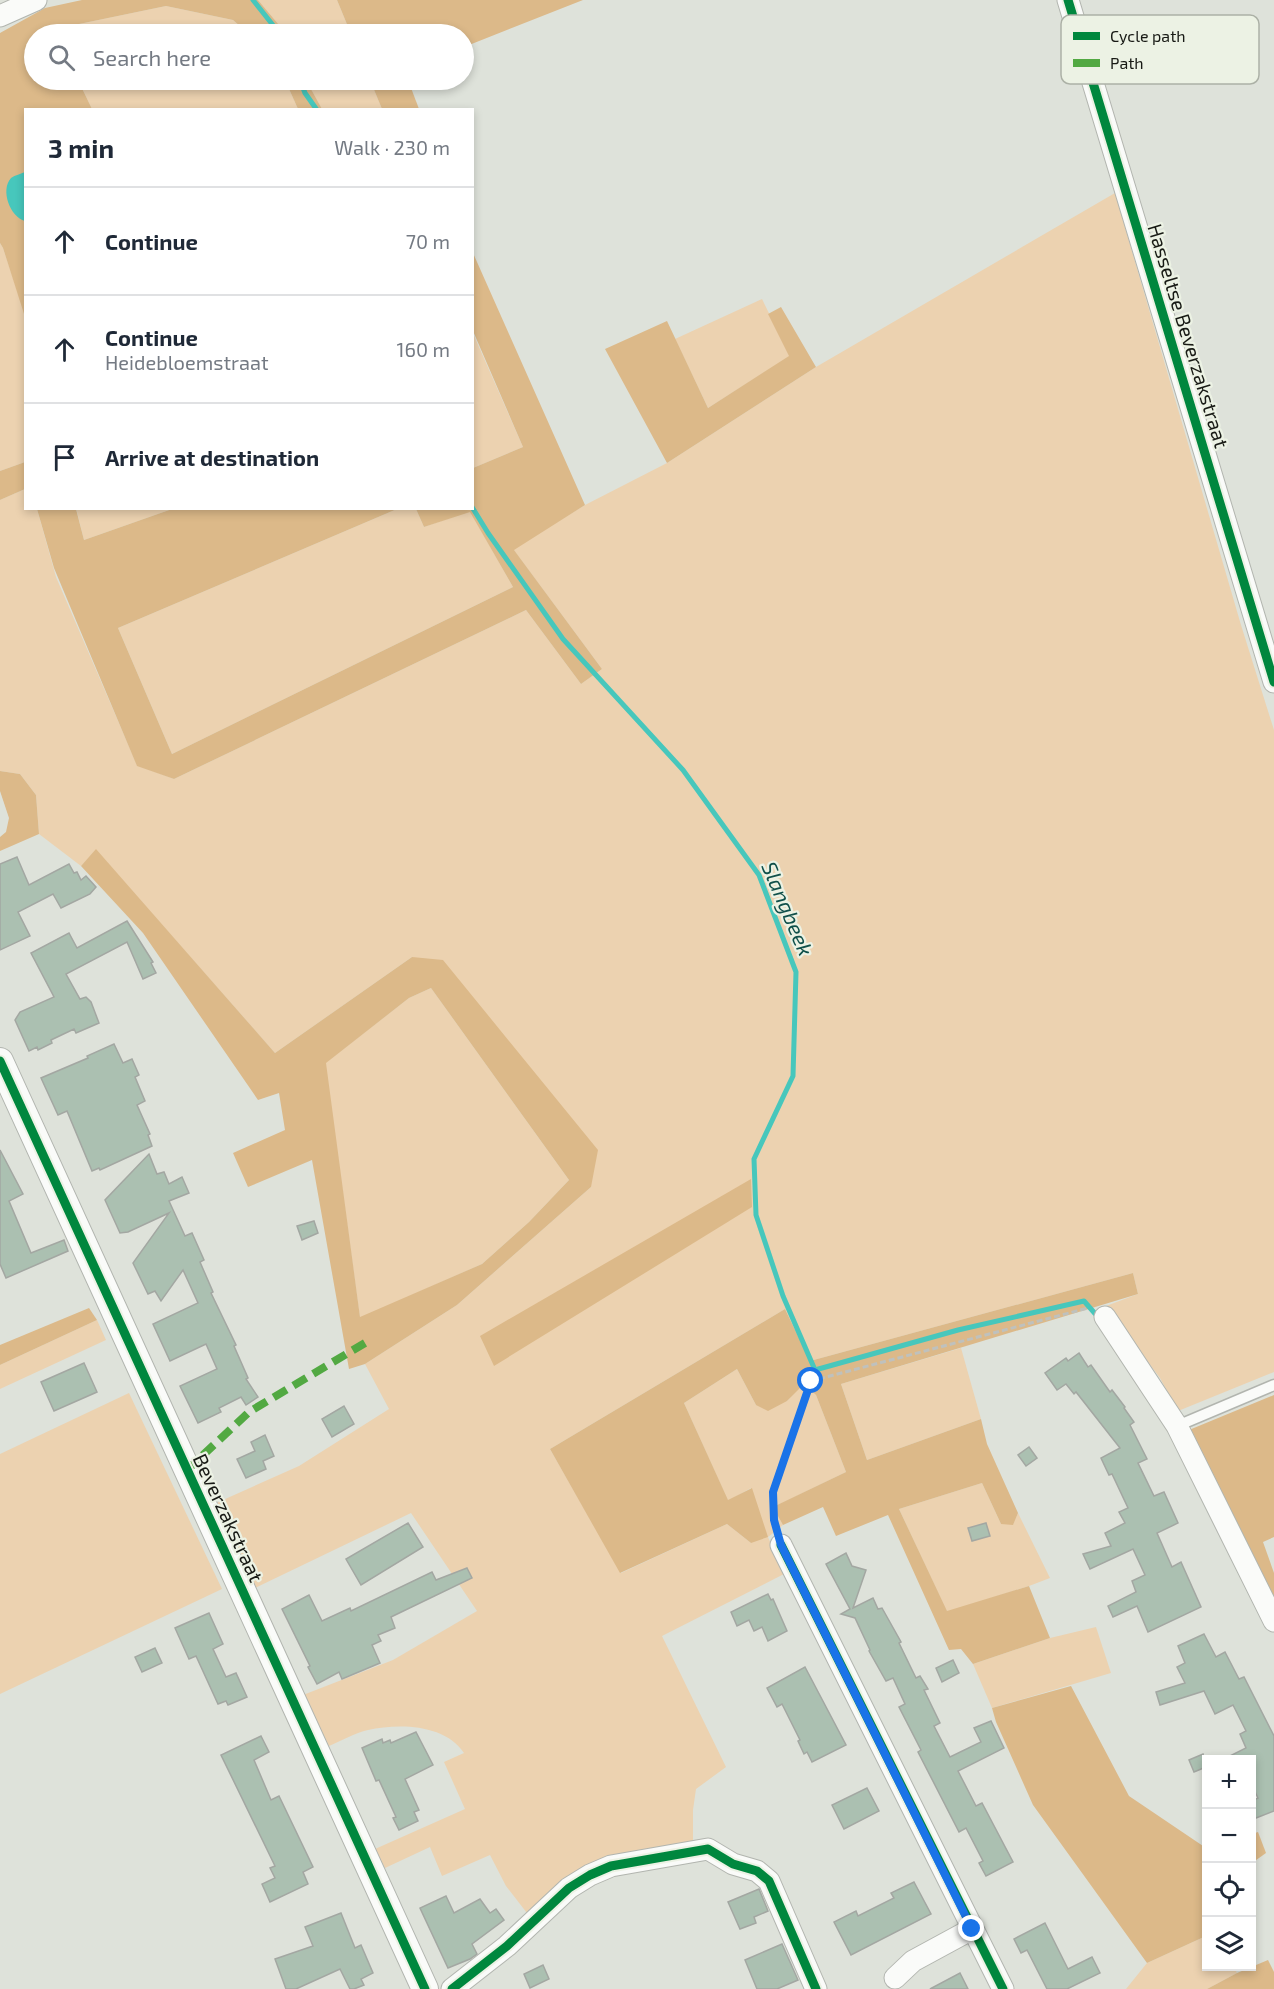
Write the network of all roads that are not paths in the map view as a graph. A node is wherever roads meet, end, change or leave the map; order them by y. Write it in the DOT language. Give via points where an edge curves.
graph roads {
  1 [pos="36,0"];
  2 [pos="1068,0"];
  3 [pos="1073,15"];
  4 [pos="0,16"];
  5 [pos="1093,84"];
  6 [pos="1274,682"];
  7 [pos="0,1061"];
  8 [pos="1105,1317"];
  9 [pos="1274,1385"];
  10 [pos="1177,1426"];
  11 [pos="781,1545"];
  12 [pos="1274,1621"];
  13 [pos="972,1929"];
  14 [pos="896,1978"];
  15 [pos="425,1989"];
  16 [pos="452,1989"];
  17 [pos="816,1989"];
  18 [pos="1003,1989"];
  1 -- 4 [label="street"];
  2 -- 3 [label="street, Hasseltse Beverzakstraat"];
  5 -- 6 [label="street, Hasseltse Beverzakstraat"];
  7 -- 15 [label="street, Beverzakstraat"];
  8 -- 10 [label="street"];
  9 -- 10 [label="lane"];
  10 -- 12 [label="street"];
  11 -- 13 [label="street"];
  13 -- 14 [label="street" via="913,1961"];
  13 -- 18 [label="street"];
  16 -- 17 [label="street" via="507,1946 569,1887 590,1875 610,1866 708,1850 733,1864 757,1871 769,1881"];
}
